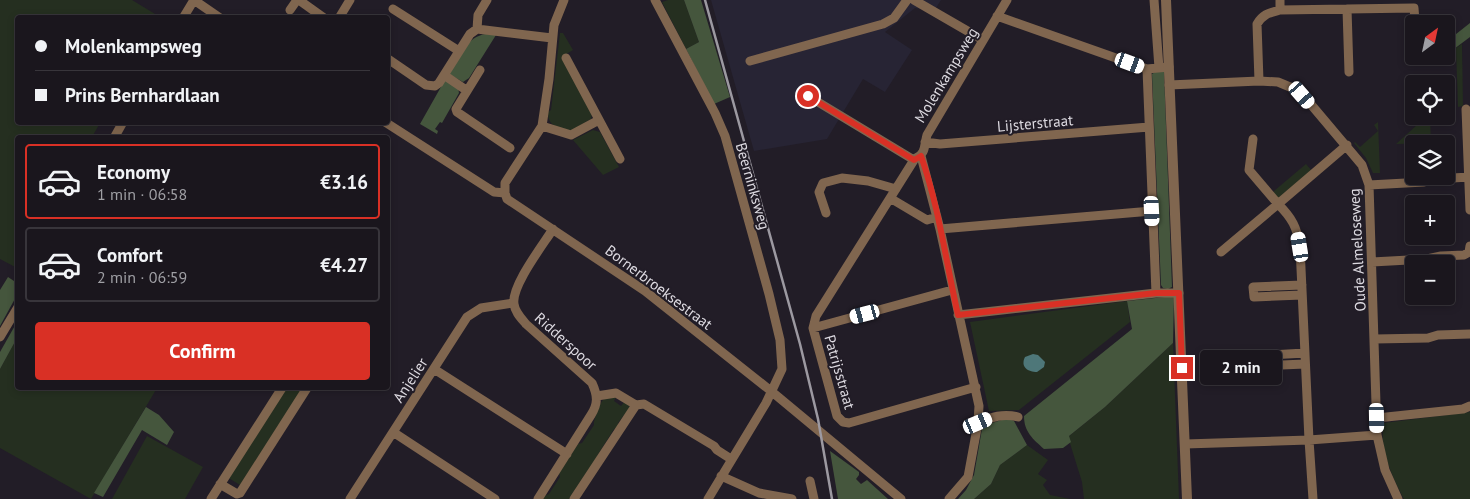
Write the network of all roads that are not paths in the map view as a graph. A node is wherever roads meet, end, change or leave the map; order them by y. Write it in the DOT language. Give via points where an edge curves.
graph roads {
  1 [pos="194,0"];
  2 [pos="298,0"];
  3 [pos="350,0"];
  4 [pos="487,0"];
  5 [pos="564,0"];
  6 [pos="655,0"];
  7 [pos="907,0"];
  8 [pos="914,0"];
  9 [pos="1007,0"];
  10 [pos="1154,0"];
  11 [pos="1166,0"];
  12 [pos="1280,0"];
  13 [pos="1328,0"];
  14 [pos="392,9"];
  15 [pos="1347,9"];
  16 [pos="290,10"];
  17 [pos="1280,10"];
  18 [pos="1328,10"];
  19 [pos="186,15"];
  20 [pos="216,15"];
  21 [pos="320,15"];
  22 [pos="342,15"];
  23 [pos="1415,15"];
  24 [pos="997,16"];
  25 [pos="477,30"];
  26 [pos="552,38"];
  27 [pos="982,40"];
  28 [pos="459,51"];
  29 [pos="566,58"];
  30 [pos="390,60"];
  31 [pos="750,62"];
  32 [pos="1164,67"];
  33 [pos="1147,69"];
  34 [pos="480,70"];
  35 [pos="1349,72"];
  36 [pos="444,75"];
  37 [pos="1259,81"];
  38 [pos="1170,85"];
  39 [pos="466,90"];
  40 [pos="808,96"];
  41 [pos="1466,109"];
  42 [pos="599,120"];
  43 [pos="390,125"];
  44 [pos="542,126"];
  45 [pos="1149,127"];
  46 [pos="1253,139"];
  47 [pos="925,142"];
  48 [pos="1346,145"];
  49 [pos="510,148"];
  50 [pos="620,158"];
  51 [pos="917,158"];
  52 [pos="1469,177"];
  53 [pos="1369,185"];
  54 [pos="896,189"];
  55 [pos="505,193"];
  56 [pos="890,198"];
  57 [pos="1278,204"];
  58 [pos="1470,210"];
  59 [pos="1152,211"];
  60 [pos="826,213"];
  61 [pos="937,217"];
  62 [pos="554,229"];
  63 [pos="940,230"];
  64 [pos="1470,251"];
  65 [pos="1221,252"];
  66 [pos="1372,262"];
  67 [pos="1302,285"];
  68 [pos="952,290"];
  69 [pos="1156,293"];
  70 [pos="1179,293"];
  71 [pos="1302,295"];
  72 [pos="513,303"];
  73 [pos="15,312"];
  74 [pos="958,315"];
  75 [pos="813,328"];
  76 [pos="1470,334"];
  77 [pos="0,337"];
  78 [pos="1375,339"];
  79 [pos="1305,353"];
  80 [pos="1305,364"];
  81 [pos="434,369"];
  82 [pos="976,387"];
  83 [pos="281,390"];
  84 [pos="306,390"];
  85 [pos="772,391"];
  86 [pos="597,396"];
  87 [pos="636,405"];
  88 [pos="1470,406"];
  89 [pos="1018,417"];
  90 [pos="1377,418"];
  91 [pos="978,423"];
  92 [pos="393,432"];
  93 [pos="1377,435"];
  94 [pos="1309,440"];
  95 [pos="1185,444"];
  96 [pos="567,454"];
  97 [pos="731,459"];
  98 [pos="721,476"];
  99 [pos="810,481"];
  100 [pos="220,484"];
  101 [pos="352,498"];
  102 [pos="211,499"];
  103 [pos="495,499"];
  104 [pos="538,499"];
  105 [pos="574,499"];
  106 [pos="708,499"];
  107 [pos="792,499"];
  108 [pos="814,499"];
  109 [pos="901,499"];
  110 [pos="949,499"];
  111 [pos="1187,499"];
  112 [pos="1313,499"];
  113 [pos="1398,499"];
  1 -- 19 [label="street"];
  1 -- 20 [label="street"];
  2 -- 16 [label="street"];
  2 -- 21 [label="street"];
  3 -- 22 [label="street"];
  4 -- 25 [label="street" via="478,15"];
  5 -- 26 [label="street"];
  6 -- 85 [label="street, Beerninksweg" via="725,136 780,340 782,369"];
  7 -- 31 [label="street" via="894,18 882,24"];
  8 -- 27 [label="street"];
  9 -- 24 [label="street, Molenkampsweg"];
  10 -- 32 [label="street"];
  11 -- 32 [label="street"];
  12 -- 17 [label="street"];
  13 -- 18 [label="street"];
  14 -- 28 [label="street"];
  15 -- 18 [label="street"];
  15 -- 23 [label="street" via="1414,8"];
  15 -- 35 [label="street"];
  17 -- 18 [label="street"];
  17 -- 37 [label="street" via="1267,13 1257,24"];
  24 -- 27 [label="street, Molenkampsweg"];
  24 -- 33 [label="street"];
  25 -- 26 [label="street"];
  25 -- 28 [label="street" via="470,34"];
  26 -- 44 [label="street"];
  27 -- 47 [label="street, Molenkampsweg" via="926,135"];
  28 -- 36 [label="street"];
  29 -- 42 [label="street"];
  30 -- 36 [label="street" via="426,85 435,86"];
  32 -- 33 [label="street"];
  32 -- 38 [label="street"];
  33 -- 45 [label="street"];
  34 -- 39 [label="street"];
  36 -- 39 [label="street"];
  37 -- 38 [label="street, Oude Almeloseweg"];
  37 -- 48 [label="street, Oude Almeloseweg" via="1278,82 1302,95"];
  38 -- 70 [label="street"];
  39 -- 49 [label="street" via="457,112"];
  40 -- 51 [label="street"];
  41 -- 52 [label="street"];
  42 -- 44 [label="street" via="571,135"];
  42 -- 50 [label="street"];
  43 -- 55 [label="street, Bornerbroeksestraat" via="494,192"];
  44 -- 55 [label="street" via="505,183"];
  45 -- 47 [label="street, Lijsterstraat" via="940,144"];
  45 -- 59 [label="street"];
  46 -- 57 [label="street" via="1249,170"];
  47 -- 51 [label="street, Molenkampsweg" via="924,151"];
  48 -- 53 [label="street, Oude Almeloseweg" via="1362,165"];
  48 -- 57 [label="street"];
  51 -- 54 [label="street, Patrijsstraat"];
  51 -- 61 [label="street"];
  52 -- 53 [label="street"];
  52 -- 58 [label="street"];
  53 -- 66 [label="street, Oude Almeloseweg"];
  54 -- 56 [label="street, Patrijsstraat"];
  54 -- 60 [label="street" via="842,178 823,183 819,192"];
  55 -- 62 [label="street, Bornerbroeksestraat" via="507,199"];
  56 -- 61 [label="street" via="927,220"];
  56 -- 75 [label="street, Patrijsstraat" via="816,316"];
  57 -- 65 [label="street"];
  57 -- 67 [label="street" via="1298,230"];
  59 -- 63 [label="street"];
  59 -- 69 [label="street"];
  61 -- 63 [label="street"];
  62 -- 72 [label="street" via="516,288"];
  62 -- 85 [label="street, Bornerbroeksestraat" via="645,291"];
  63 -- 68 [label="street"];
  64 -- 66 [label="street" via="1464,255"];
  66 -- 78 [label="street, Oude Almeloseweg"];
  67 -- 71 [label="street"];
  67 -- 71 [label="street" via="1253,287 1254,297"];
  68 -- 74 [label="street"];
  68 -- 75 [label="street"];
  69 -- 70 [label="street"];
  69 -- 74 [label="street"];
  70 -- 95 [label="street"];
  71 -- 79 [label="street"];
  72 -- 81 [label="street, Anjelier" via="474,311"];
  72 -- 86 [label="street, Ridderspoor" via="526,324 592,383"];
  73 -- 77 [label="street"];
  74 -- 82 [label="street"];
  75 -- 82 [label="street, Patrijsstraat" via="837,416 843,422"];
  76 -- 78 [label="street"];
  78 -- 90 [label="street, Oude Almeloseweg"];
  79 -- 80 [label="street"];
  79 -- 80 [label="street" via="1255,356 1256,366"];
  80 -- 94 [label="street"];
  81 -- 92 [label="street, Anjelier"];
  81 -- 96 [label="street"];
  82 -- 91 [label="street"];
  83 -- 100 [label="street"];
  84 -- 100 [label="street" via="240,493 233,493"];
  85 -- 97 [label="street, Beerninksweg"];
  85 -- 109 [label="street, Bornerbroeksestraat"];
  86 -- 87 [label="street" via="616,393"];
  86 -- 96 [label="street" via="596,407"];
  87 -- 97 [label="street" via="644,404"];
  87 -- 105 [label="street"];
  88 -- 90 [label="street"];
  89 -- 91 [label="street" via="1010,414 994,416"];
  90 -- 93 [label="street, Oude Almeloseweg"];
  91 -- 110 [label="street" via="968,477"];
  92 -- 101 [label="street, Anjelier"];
  92 -- 103 [label="street"];
  93 -- 94 [label="street"];
  93 -- 113 [label="street, Oude Almeloseweg" via="1385,470"];
  94 -- 95 [label="street"];
  94 -- 112 [label="street"];
  95 -- 111 [label="street"];
  96 -- 104 [label="street"];
  97 -- 98 [label="street, Beerninksweg"];
  98 -- 106 [label="street, Beerninksweg"];
  98 -- 107 [label="street" via="759,493"];
  99 -- 108 [label="street"];
  100 -- 102 [label="street"];
}
